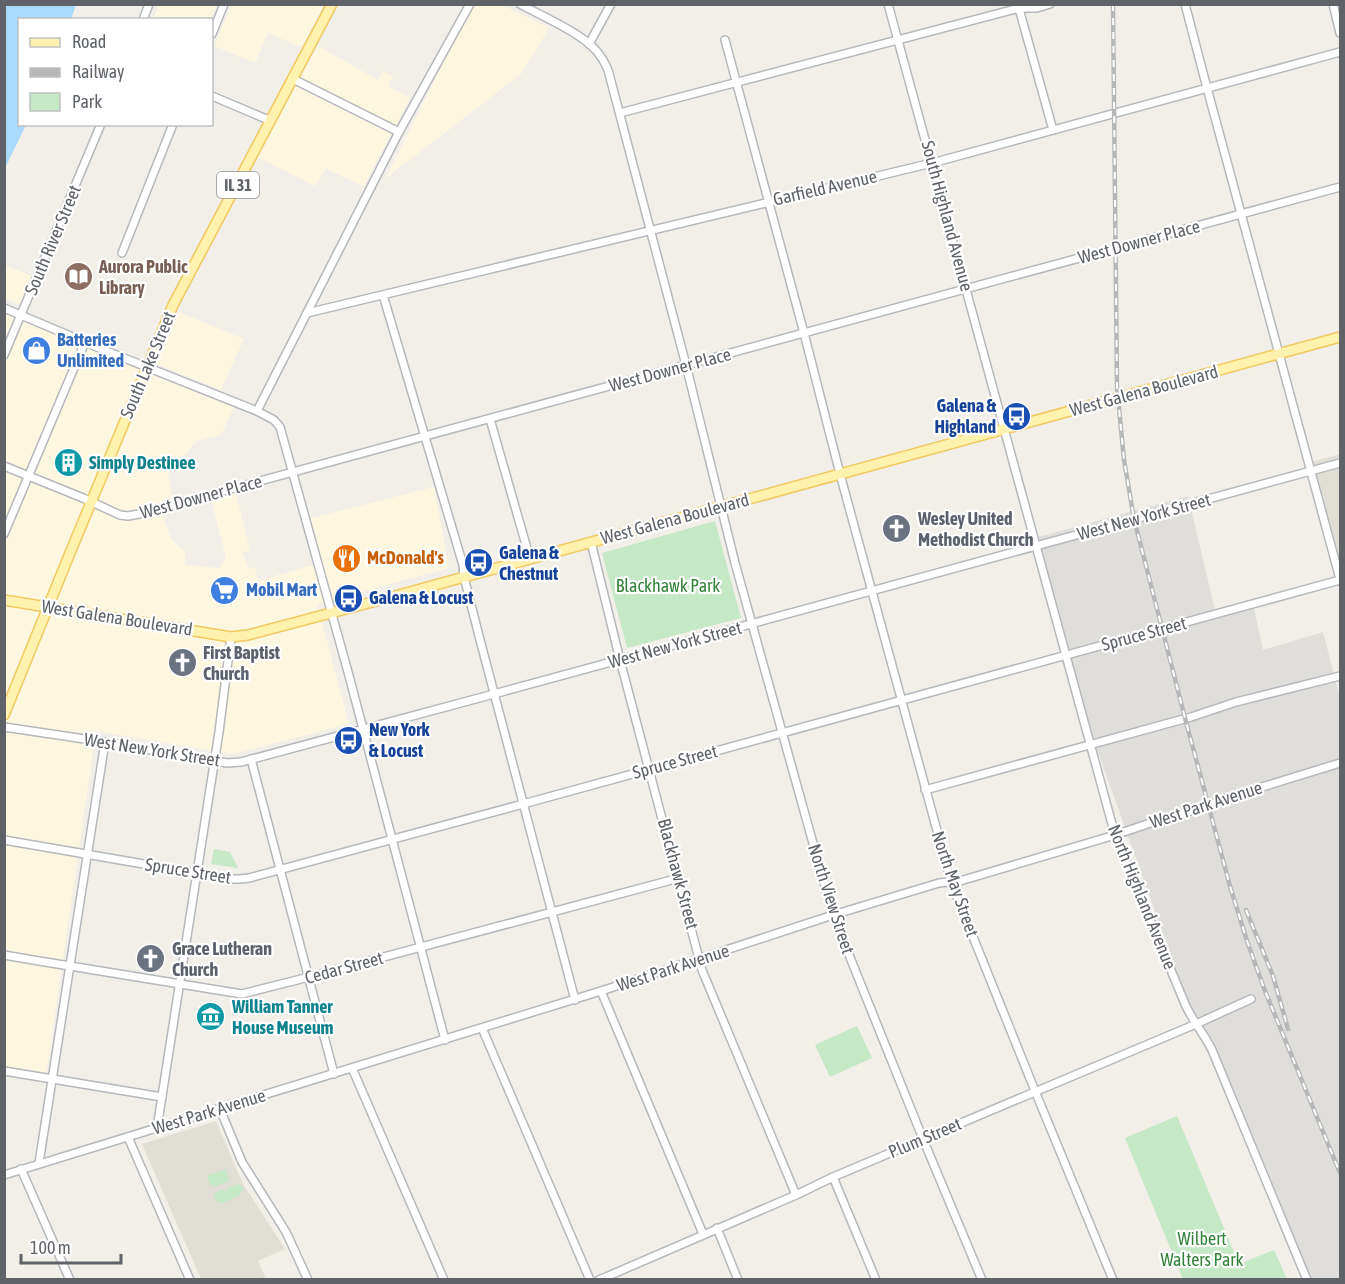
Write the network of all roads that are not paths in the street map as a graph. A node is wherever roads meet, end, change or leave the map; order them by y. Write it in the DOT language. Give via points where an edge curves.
graph roads {
  1 [pos="224,4"];
  2 [pos="332,4"];
  3 [pos="470,4"];
  4 [pos="520,4"];
  5 [pos="611,4"];
  6 [pos="888,4"];
  7 [pos="1050,4"];
  8 [pos="1185,4"];
  9 [pos="1333,4"];
  10 [pos="1018,6"];
  11 [pos="213,32"];
  12 [pos="1341,33"];
  13 [pos="725,40"];
  14 [pos="898,40"];
  15 [pos="589,44"];
  16 [pos="1341,52"];
  17 [pos="293,79"];
  18 [pos="737,82"];
  19 [pos="1207,88"];
  20 [pos="213,96"];
  21 [pos="620,113"];
  22 [pos="271,121"];
  23 [pos="100,126"];
  24 [pos="172,126"];
  25 [pos="1053,130"];
  26 [pos="399,132"];
  27 [pos="932,163"];
  28 [pos="1341,187"];
  29 [pos="769,202"];
  30 [pos="1241,214"];
  31 [pos="650,231"];
  32 [pos="122,253"];
  33 [pos="967,289"];
  34 [pos="383,295"];
  35 [pos="4,309"];
  36 [pos="308,313"];
  37 [pos="21,316"];
  38 [pos="804,333"];
  39 [pos="1341,337"];
  40 [pos="85,342"];
  41 [pos="1279,354"];
  42 [pos="4,355"];
  43 [pos="686,365"];
  44 [pos="148,368"];
  45 [pos="257,411"];
  46 [pos="490,419"];
  47 [pos="1005,428"];
  48 [pos="425,436"];
  49 [pos="1341,463"];
  50 [pos="4,466"];
  51 [pos="1312,471"];
  52 [pos="293,473"];
  53 [pos="840,474"];
  54 [pos="30,476"];
  55 [pos="92,502"];
  56 [pos="720,506"];
  57 [pos="4,534"];
  58 [pos="591,542"];
  59 [pos="1036,546"];
  60 [pos="530,559"];
  61 [pos="464,577"];
  62 [pos="1341,579"];
  63 [pos="872,591"];
  64 [pos="4,600"];
  65 [pos="48,607"];
  66 [pos="332,613"];
  67 [pos="752,624"];
  68 [pos="231,637"];
  69 [pos="1065,655"];
  70 [pos="620,660"];
  71 [pos="1341,676"];
  72 [pos="494,694"];
  73 [pos="901,700"];
  74 [pos="4,715"];
  75 [pos="4,727"];
  76 [pos="363,729"];
  77 [pos="782,733"];
  78 [pos="105,742"];
  79 [pos="1090,745"];
  80 [pos="251,759"];
  81 [pos="214,760"];
  82 [pos="1341,763"];
  83 [pos="650,769"];
  84 [pos="926,790"];
  85 [pos="523,804"];
  86 [pos="1115,835"];
  87 [pos="392,839"];
  88 [pos="4,840"];
  89 [pos="87,854"];
  90 [pos="280,869"];
  91 [pos="197,873"];
  92 [pos="679,878"];
  93 [pos="951,882"];
  94 [pos="551,912"];
  95 [pos="833,915"];
  96 [pos="421,947"];
  97 [pos="4,955"];
  98 [pos="700,959"];
  99 [pos="70,966"];
  100 [pos="309,977"];
  101 [pos="180,985"];
  102 [pos="602,992"];
  103 [pos="1251,999"];
  104 [pos="575,1000"];
  105 [pos="1196,1024"];
  106 [pos="482,1028"];
  107 [pos="445,1040"];
  108 [pos="352,1068"];
  109 [pos="4,1071"];
  110 [pos="334,1074"];
  111 [pos="52,1078"];
  112 [pos="1035,1091"];
  113 [pos="162,1096"];
  114 [pos="220,1109"];
  115 [pos="157,1128"];
  116 [pos="128,1137"];
  117 [pos="923,1139"];
  118 [pos="39,1164"];
  119 [pos="21,1169"];
  120 [pos="4,1175"];
  121 [pos="833,1177"];
  122 [pos="796,1195"];
  123 [pos="717,1228"];
  124 [pos="703,1234"];
  125 [pos="70,1280"];
  126 [pos="190,1280"];
  127 [pos="308,1280"];
  128 [pos="444,1280"];
  129 [pos="590,1280"];
  130 [pos="599,1280"];
  131 [pos="738,1280"];
  132 [pos="876,1280"];
  133 [pos="982,1280"];
  134 [pos="1113,1280"];
  135 [pos="1307,1280"];
  1 -- 11 [label="street"];
  2 -- 17 [label="main road, South Lake Street / IL 31"];
  3 -- 26 [label="street"];
  4 -- 15 [label="street, North View Street"];
  5 -- 15 [label="street"];
  6 -- 14 [label="street, South Highland Avenue"];
  7 -- 10 [label="street" via="1037,8"];
  8 -- 19 [label="street"];
  9 -- 12 [label="street"];
  10 -- 14 [label="street"];
  10 -- 25 [label="street"];
  13 -- 18 [label="street, North May Street"];
  14 -- 18 [label="street"];
  14 -- 27 [label="street, South Highland Avenue"];
  15 -- 21 [label="street, North View Street" via="608,70"];
  16 -- 19 [label="street, Garfield Avenue"];
  17 -- 22 [label="main road, South Lake Street / IL 31"];
  17 -- 26 [label="street"];
  18 -- 21 [label="street"];
  18 -- 29 [label="street, North May Street"];
  19 -- 25 [label="street, Garfield Avenue"];
  19 -- 30 [label="street"];
  20 -- 22 [label="street"];
  21 -- 31 [label="street, North View Street"];
  22 -- 44 [label="main road, South Lake Street / IL 31" via="173,306"];
  23 -- 37 [label="street, South River Street"];
  24 -- 32 [label="street"];
  25 -- 27 [label="street, Garfield Avenue"];
  26 -- 36 [label="street"];
  27 -- 29 [label="street, Garfield Avenue"];
  27 -- 33 [label="street, South Highland Avenue"];
  28 -- 30 [label="street, West Downer Place"];
  29 -- 31 [label="street, Garfield Avenue"];
  29 -- 38 [label="street, North May Street"];
  30 -- 33 [label="street, West Downer Place"];
  30 -- 41 [label="street"];
  31 -- 34 [label="street, Garfield Avenue"];
  31 -- 43 [label="street, North View Street"];
  33 -- 38 [label="street, West Downer Place"];
  33 -- 47 [label="street, South Highland Avenue"];
  34 -- 36 [label="street, Garfield Avenue"];
  34 -- 48 [label="street"];
  35 -- 37 [label="street"];
  36 -- 45 [label="street"];
  37 -- 40 [label="street"];
  37 -- 42 [label="street, South River Street"];
  38 -- 43 [label="street, West Downer Place"];
  38 -- 53 [label="street, North May Street"];
  39 -- 41 [label="main road, West Galena Boulevard"];
  40 -- 44 [label="street"];
  40 -- 54 [label="street"];
  41 -- 47 [label="main road, West Galena Boulevard"];
  41 -- 51 [label="street"];
  43 -- 46 [label="street, West Downer Place"];
  43 -- 56 [label="street, North View Street"];
  44 -- 45 [label="street"];
  44 -- 55 [label="main road, South Lake Street / IL 31"];
  45 -- 52 [label="street" via="280,427"];
  46 -- 48 [label="street, West Downer Place"];
  46 -- 60 [label="street"];
  47 -- 53 [label="main road, West Galena Boulevard"];
  47 -- 59 [label="street, North Highland Avenue"];
  48 -- 52 [label="street, West Downer Place"];
  48 -- 61 [label="street"];
  49 -- 51 [label="street, West New York Street"];
  50 -- 54 [label="street, West Downer Place"];
  51 -- 59 [label="street, West New York Street"];
  51 -- 62 [label="street"];
  52 -- 55 [label="street, West Downer Place" via="128,516"];
  52 -- 66 [label="street"];
  53 -- 56 [label="main road, West Galena Boulevard"];
  53 -- 63 [label="street, North May Street"];
  54 -- 55 [label="street, West Downer Place"];
  54 -- 57 [label="street"];
  55 -- 65 [label="main road, South Lake Street / IL 31"];
  56 -- 58 [label="main road, West Galena Boulevard"];
  56 -- 67 [label="street, North View Street"];
  58 -- 60 [label="main road, West Galena Boulevard"];
  58 -- 70 [label="street, Blackhawk Street"];
  59 -- 63 [label="street, West New York Street"];
  59 -- 69 [label="street, North Highland Avenue"];
  60 -- 61 [label="main road, West Galena Boulevard"];
  61 -- 66 [label="main road, West Galena Boulevard"];
  61 -- 72 [label="street"];
  62 -- 69 [label="street, Spruce Street"];
  63 -- 67 [label="street, West New York Street"];
  63 -- 73 [label="street, North May Street"];
  64 -- 65 [label="main road, West Galena Boulevard"];
  65 -- 68 [label="main road, West Galena Boulevard"];
  65 -- 74 [label="main road, IL 31"];
  66 -- 68 [label="main road, West Galena Boulevard"];
  66 -- 76 [label="street"];
  67 -- 70 [label="street, West New York Street"];
  67 -- 77 [label="street, North View Street"];
  68 -- 81 [label="street"];
  69 -- 73 [label="street, Spruce Street"];
  69 -- 79 [label="street, North Highland Avenue"];
  70 -- 72 [label="street, West New York Street"];
  70 -- 83 [label="street, Blackhawk Street"];
  71 -- 79 [label="street"];
  72 -- 76 [label="street, West New York Street"];
  72 -- 85 [label="street"];
  73 -- 77 [label="street, Spruce Street"];
  73 -- 84 [label="street, North May Street"];
  75 -- 78 [label="street, West New York Street"];
  76 -- 80 [label="street, West New York Street"];
  76 -- 87 [label="street"];
  77 -- 83 [label="street, Spruce Street"];
  77 -- 95 [label="street, North View Street"];
  78 -- 81 [label="street, West New York Street"];
  78 -- 89 [label="street"];
  79 -- 84 [label="street"];
  79 -- 86 [label="street, North Highland Avenue"];
  80 -- 81 [label="street, West New York Street" via="233,763"];
  80 -- 90 [label="street"];
  81 -- 91 [label="street"];
  82 -- 86 [label="street, West Park Avenue"];
  83 -- 85 [label="street, Spruce Street"];
  83 -- 92 [label="street, Blackhawk Street"];
  84 -- 93 [label="street, North May Street"];
  85 -- 87 [label="street, Spruce Street"];
  85 -- 94 [label="street"];
  86 -- 93 [label="street, West Park Avenue"];
  86 -- 105 [label="street, North Highland Avenue"];
  87 -- 90 [label="street, Spruce Street"];
  87 -- 96 [label="street"];
  88 -- 89 [label="street, Spruce Street"];
  89 -- 91 [label="street, Spruce Street"];
  89 -- 99 [label="street"];
  90 -- 91 [label="street, Spruce Street" via="240,879"];
  90 -- 100 [label="street"];
  91 -- 101 [label="street"];
  92 -- 94 [label="street, Cedar Street"];
  92 -- 98 [label="street, Blackhawk Street"];
  93 -- 95 [label="street, West Park Avenue"];
  93 -- 112 [label="street, North May Street"];
  94 -- 96 [label="street, Cedar Street"];
  94 -- 104 [label="street"];
  95 -- 98 [label="street, West Park Avenue"];
  95 -- 117 [label="street, North View Street"];
  96 -- 100 [label="street, Cedar Street"];
  96 -- 107 [label="street"];
  97 -- 99 [label="street, Cedar Street"];
  98 -- 102 [label="street, West Park Avenue"];
  98 -- 122 [label="street, Blackhawk Street"];
  99 -- 101 [label="street, Cedar Street"];
  99 -- 111 [label="street"];
  100 -- 101 [label="street, Cedar Street" via="242,994"];
  100 -- 110 [label="street"];
  101 -- 113 [label="street"];
  102 -- 104 [label="street, West Park Avenue"];
  102 -- 124 [label="street"];
  103 -- 105 [label="street, Plum Street"];
  104 -- 106 [label="street, West Park Avenue"];
  105 -- 112 [label="street, Plum Street"];
  105 -- 135 [label="street, North Highland Avenue" via="1212,1050"];
  106 -- 107 [label="street, West Park Avenue"];
  106 -- 129 [label="street"];
  107 -- 108 [label="street, West Park Avenue"];
  108 -- 110 [label="street, West Park Avenue"];
  108 -- 128 [label="street"];
  109 -- 111 [label="street"];
  110 -- 114 [label="street, West Park Avenue"];
  111 -- 113 [label="street"];
  111 -- 118 [label="street"];
  112 -- 117 [label="street, Plum Street"];
  112 -- 134 [label="street, North May Street"];
  113 -- 115 [label="street"];
  114 -- 115 [label="street, West Park Avenue"];
  114 -- 127 [label="street" via="242,1162 286,1232"];
  115 -- 116 [label="street, West Park Avenue"];
  116 -- 118 [label="street, West Park Avenue"];
  116 -- 126 [label="street"];
  117 -- 121 [label="street, Plum Street"];
  117 -- 133 [label="street, North View Street"];
  118 -- 119 [label="street, West Park Avenue"];
  119 -- 120 [label="street, West Park Avenue"];
  119 -- 125 [label="street"];
  121 -- 122 [label="street, Plum Street"];
  121 -- 132 [label="street"];
  122 -- 123 [label="street, Plum Street"];
  123 -- 124 [label="street, Plum Street"];
  123 -- 131 [label="street"];
  124 -- 130 [label="street, Plum Street"];
}
